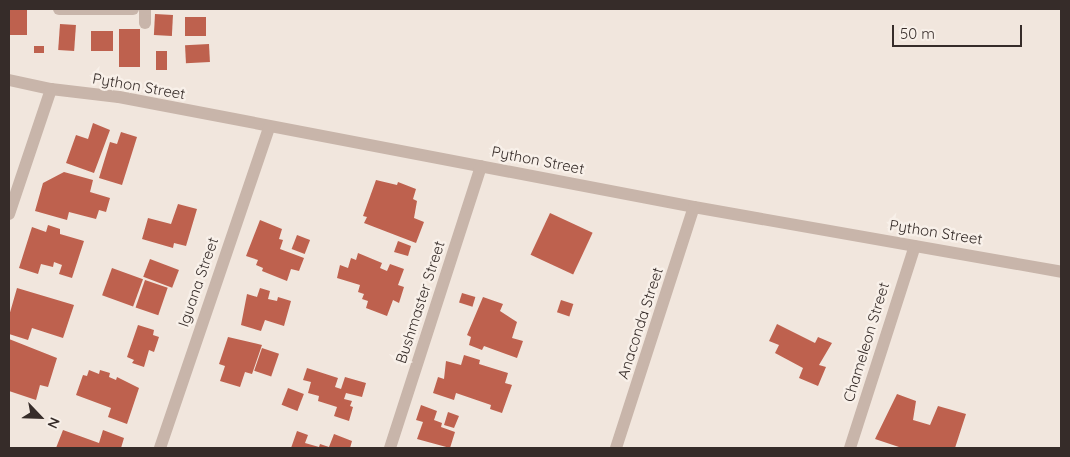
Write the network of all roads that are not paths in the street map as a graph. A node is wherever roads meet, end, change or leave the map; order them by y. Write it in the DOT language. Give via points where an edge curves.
graph roads {
  1 [pos="59,9"];
  2 [pos="133,9"];
  3 [pos="145,9"];
  4 [pos="145,23"];
  5 [pos="9,80"];
  6 [pos="52,89"];
  7 [pos="269,127"];
  8 [pos="481,166"];
  9 [pos="694,207"];
  10 [pos="9,214"];
  11 [pos="915,246"];
  12 [pos="1061,272"];
  13 [pos="160,448"];
  14 [pos="390,448"];
  15 [pos="616,448"];
  16 [pos="850,448"];
  1 -- 2 [label="street"];
  3 -- 4 [label="street"];
  5 -- 6 [label="street, Python Street"];
  6 -- 7 [label="street, Python Street" via="119,97"];
  6 -- 10 [label="street"];
  7 -- 8 [label="street, Python Street"];
  7 -- 13 [label="street, Iguana Street"];
  8 -- 9 [label="street, Python Street"];
  8 -- 14 [label="street, Bushmaster Street"];
  9 -- 11 [label="street, Python Street"];
  9 -- 15 [label="street, Anaconda Street"];
  11 -- 12 [label="street, Python Street"];
  11 -- 16 [label="street, Chameleon Street"];
}
